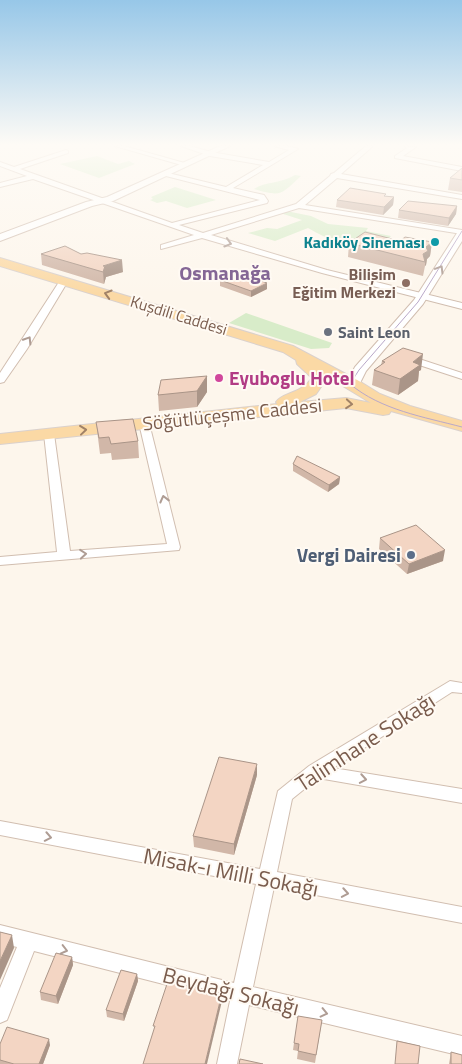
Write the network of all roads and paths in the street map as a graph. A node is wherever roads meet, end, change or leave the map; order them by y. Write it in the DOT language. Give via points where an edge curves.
graph roads {
  1 [pos="84,196"];
  2 [pos="117,196"];
  3 [pos="254,196"];
  4 [pos="311,196"];
  5 [pos="98,201"];
  6 [pos="299,206"];
  7 [pos="172,225"];
  8 [pos="200,235"];
  9 [pos="461,237"];
  10 [pos="0,239"];
  11 [pos="164,247"];
  12 [pos="0,262"];
  13 [pos="64,281"];
  14 [pos="423,297"];
  15 [pos="462,306"];
  16 [pos="288,349"];
  17 [pos="401,356"];
  18 [pos="462,376"];
  19 [pos="0,380"];
  20 [pos="353,384"];
  21 [pos="258,410"];
  22 [pos="144,423"];
  23 [pos="462,427"];
  24 [pos="49,434"];
  25 [pos="0,439"];
  26 [pos="64,556"];
  27 [pos="0,561"];
  28 [pos="456,687"];
  29 [pos="315,770"];
  30 [pos="462,796"];
  31 [pos="0,828"];
  32 [pos="266,879"];
  33 [pos="462,915"];
  34 [pos="0,934"];
  35 [pos="29,941"];
  36 [pos="241,994"];
  37 [pos="0,1013"];
  38 [pos="462,1046"];
  39 [pos="227,1064"];
  1 -- 5 [label="street"];
  2 -- 5 [label="street"];
  3 -- 7 [label="street" via="261,197 264,202"];
  4 -- 6 [label="street"];
  5 -- 7 [label="street"];
  5 -- 10 [label="street"];
  6 -- 8 [label="street"];
  6 -- 9 [label="street"];
  7 -- 8 [label="street"];
  8 -- 11 [label="street"];
  8 -- 14 [label="street, one-way"];
  14 -- 9 [label="street, one-way"];
  12 -- 13 [label="main road, Kuşdili Caddesi"];
  16 -- 13 [label="main road, Kuşdili Caddesi, one-way"];
  19 -- 13 [label="street, one-way"];
  14 -- 15 [label="street"];
  14 -- 20 [label="street" via="360,370"];
  16 -- 20 [label="main road, Kuşdili Caddesi"];
  16 -- 21 [label="main road" via="320,376 316,385 296,398"];
  17 -- 18 [label="street"];
  20 -- 23 [label="main road, Söğütlüçeşme Caddesi" via="360,391 406,410"];
  21 -- 22 [label="main road, Söğütlüçeşme Caddesi"];
  21 -- 23 [label="main road, Söğütlüçeşme Caddesi, one-way" via="346,404"];
  24 -- 22 [label="main road, Söğütlüçeşme Caddesi, one-way"];
  26 -- 22 [label="street, one-way" via="174,547"];
  24 -- 25 [label="main road, Söğütlüçeşme Caddesi"];
  24 -- 26 [label="street"];
  26 -- 27 [label="street"];
  28 -- 29 [label="street, Talimhane Sokağı"];
  29 -- 30 [label="street, one-way"];
  29 -- 32 [label="street, Talimhane Sokağı" via="284,796"];
  31 -- 32 [label="street, Misak-ı Milli Sokağı, one-way"];
  32 -- 33 [label="street, Misak-ı Milli Sokağı, one-way"];
  32 -- 36 [label="street, Talimhane Sokağı"];
  34 -- 35 [label="street, Beydağı Sokağı"];
  35 -- 36 [label="street, Beydağı Sokağı, one-way"];
  35 -- 37 [label="street"];
  36 -- 38 [label="street, Beydağı Sokağı, one-way"];
  36 -- 39 [label="street, Talimhane Sokağı"];
}
